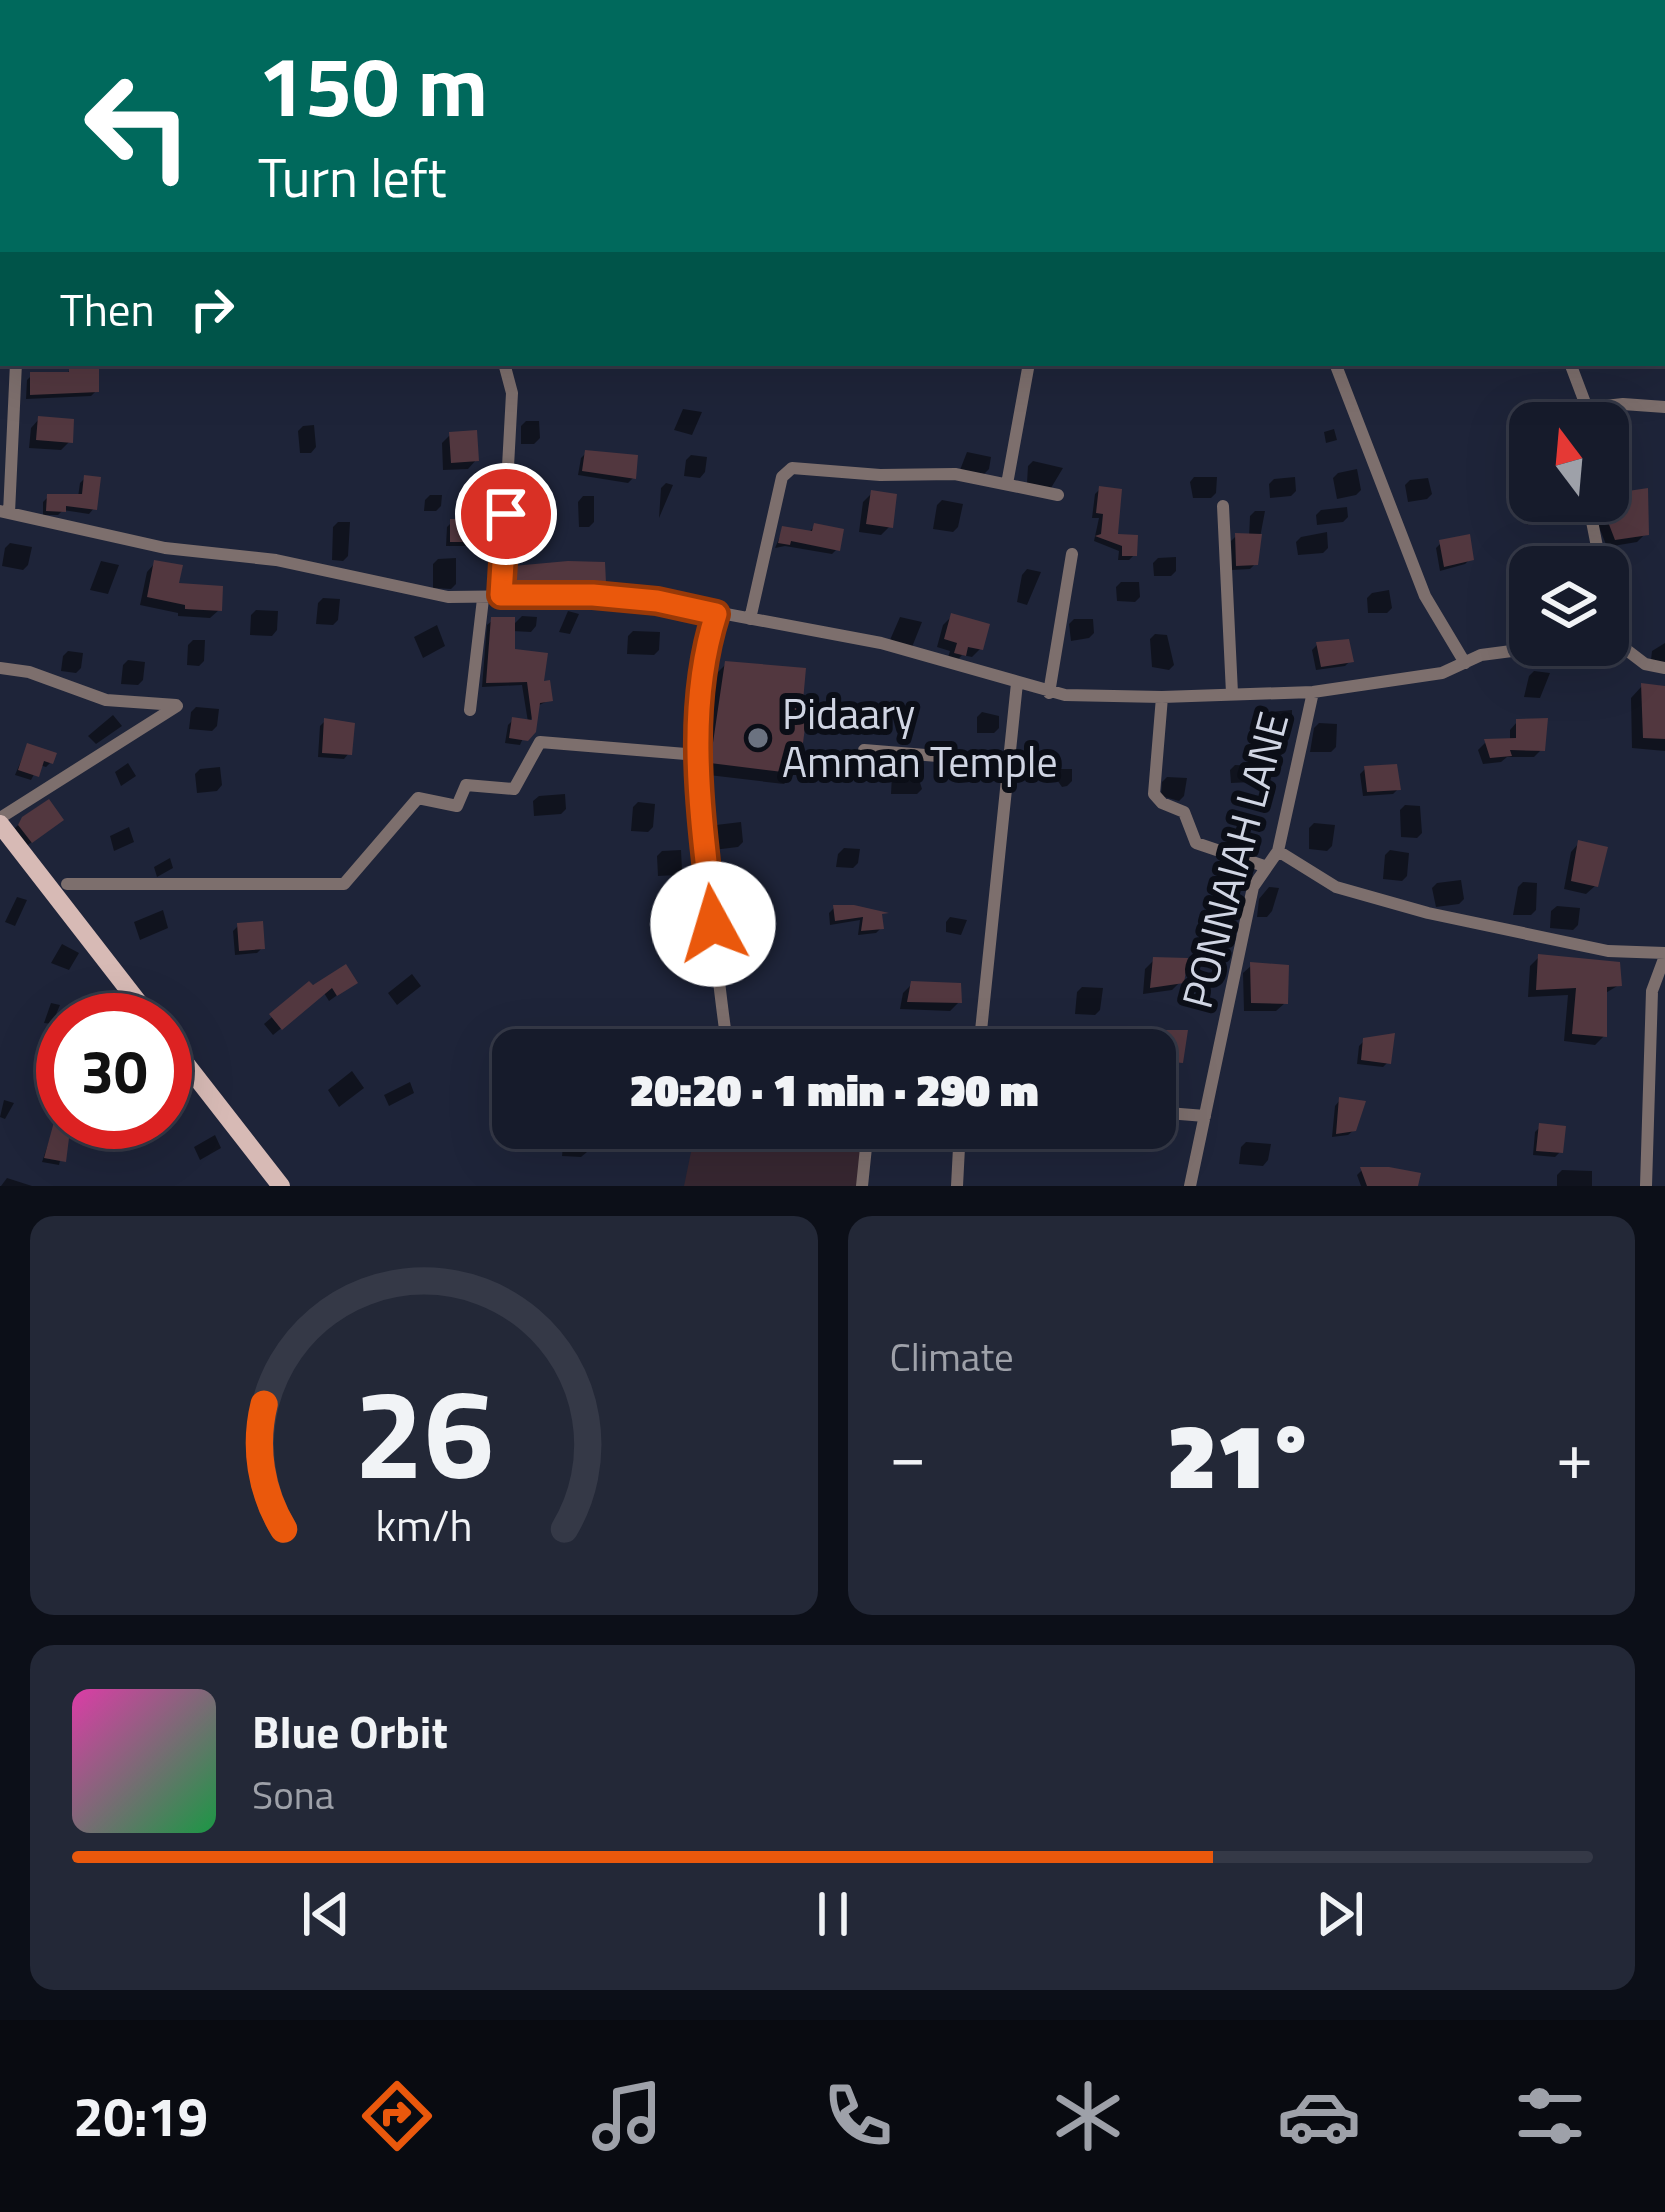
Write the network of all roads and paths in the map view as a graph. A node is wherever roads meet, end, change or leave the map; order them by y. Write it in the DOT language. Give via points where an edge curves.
graph roads {
  1 [pos="16,366"];
  2 [pos="505,366"];
  3 [pos="1028,366"];
  4 [pos="1336,366"];
  5 [pos="1571,366"];
  6 [pos="1585,402"];
  7 [pos="1629,404"];
  8 [pos="1665,407"];
  9 [pos="1007,484"];
  10 [pos="1058,494"];
  11 [pos="1223,506"];
  12 [pos="3,515"];
  13 [pos="1072,554"];
  14 [pos="501,595"];
  15 [pos="483,599"];
  16 [pos="716,614"];
  17 [pos="750,619"];
  18 [pos="1509,650"];
  19 [pos="1629,653"];
  20 [pos="1465,662"];
  21 [pos="0,668"];
  22 [pos="1665,668"];
  23 [pos="1017,683"];
  24 [pos="1313,692"];
  25 [pos="1048,693"];
  26 [pos="1232,693"];
  27 [pos="1162,698"];
  28 [pos="470,710"];
  29 [pos="864,750"];
  30 [pos="698,755"];
  31 [pos="1011,761"];
  32 [pos="0,821"];
  33 [pos="1277,851"];
  34 [pos="1264,866"];
  35 [pos="67,884"];
  36 [pos="1665,954"];
  37 [pos="131,993"];
  38 [pos="726,1029"];
  39 [pos="982,1029"];
  40 [pos="192,1072"];
  41 [pos="1650,1111"];
  42 [pos="1665,1111"];
  43 [pos="1176,1114"];
  44 [pos="1205,1116"];
  45 [pos="866,1149"];
  46 [pos="959,1149"];
  47 [pos="280,1186"];
  48 [pos="862,1186"];
  49 [pos="957,1186"];
  50 [pos="1190,1186"];
  51 [pos="1646,1186"];
  1 -- 12 [label="street"];
  2 -- 14 [label="street" via="512,393"];
  3 -- 9 [label="street"];
  4 -- 20 [label="street" via="1425,596"];
  5 -- 6 [label="street"];
  7 -- 8 [label="street"];
  9 -- 10 [label="street"];
  9 -- 17 [label="street" via="956,474 792,468 782,477"];
  11 -- 26 [label="street"];
  12 -- 15 [label="street"];
  13 -- 25 [label="street"];
  14 -- 15 [label="street"];
  14 -- 16 [label="street" via="593,595"];
  15 -- 28 [label="street"];
  16 -- 17 [label="street"];
  16 -- 30 [label="street" via="706,644"];
  17 -- 23 [label="street" via="919,652"];
  18 -- 20 [label="street"];
  19 -- 22 [label="street"];
  20 -- 24 [label="street" via="1442,673"];
  21 -- 32 [label="street" via="106,700 177,706"];
  23 -- 25 [label="street"];
  23 -- 31 [label="street"];
  24 -- 26 [label="street"];
  24 -- 33 [label="street, PONNAIAH LANE"];
  25 -- 27 [label="street"];
  26 -- 27 [label="street"];
  27 -- 34 [label="street" via="1157,800 1184,812 1196,843"];
  29 -- 31 [label="street"];
  30 -- 35 [label="street" via="541,742 514,789 466,785 458,806 418,798 344,884"];
  30 -- 38 [label="street"];
  31 -- 39 [label="street"];
  32 -- 37 [label="main road"];
  33 -- 34 [label="street, PONNAIAH LANE"];
  33 -- 36 [label="street" via="1336,887 1428,914 1607,951"];
  34 -- 44 [label="street, PONNAIAH LANE"];
  36 -- 41 [label="street" via="1652,992"];
  40 -- 47 [label="main road"];
  41 -- 42 [label="street"];
  41 -- 51 [label="street"];
  43 -- 44 [label="street"];
  44 -- 50 [label="street, PONNAIAH LANE"];
  45 -- 48 [label="street"];
  46 -- 49 [label="street"];
}
